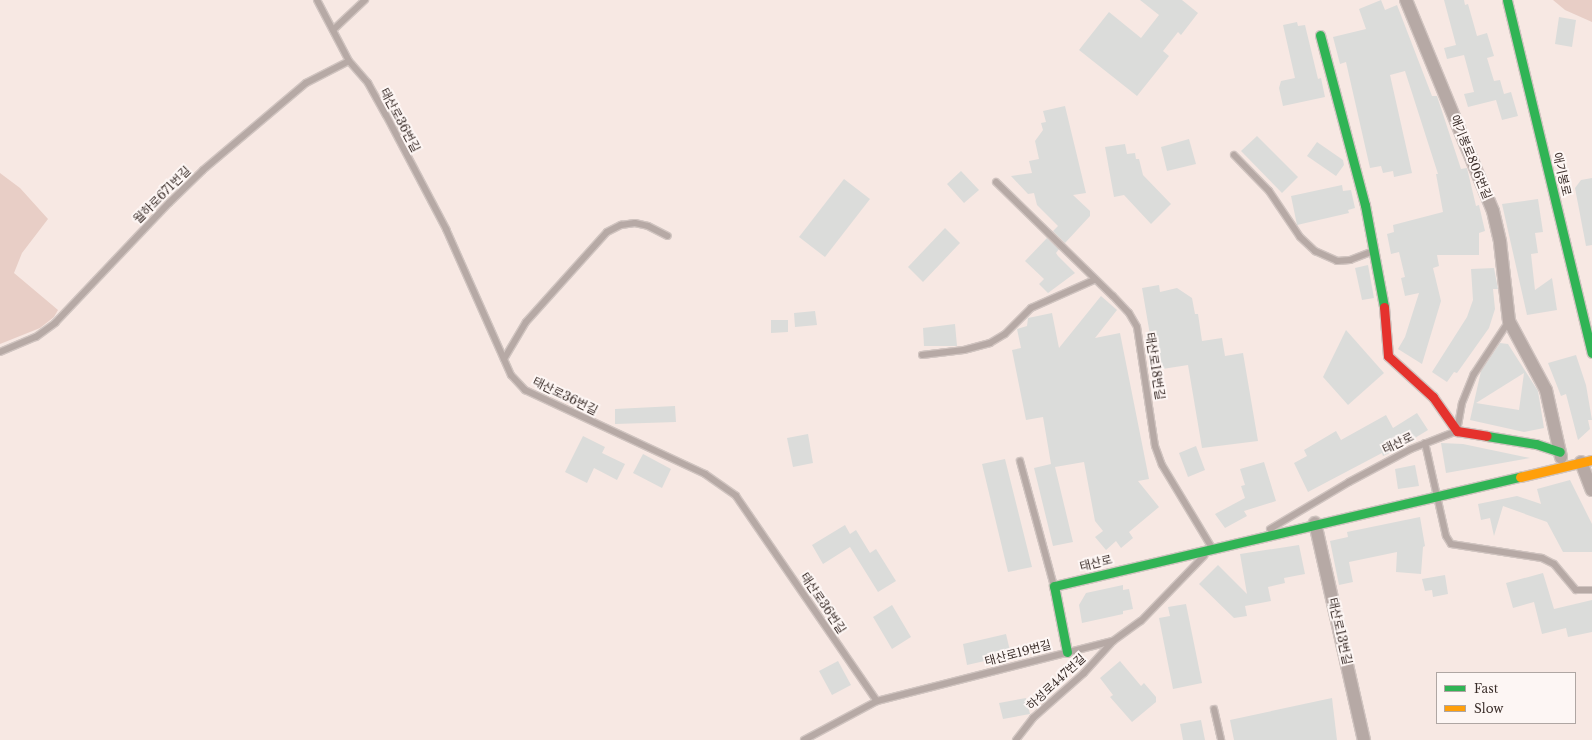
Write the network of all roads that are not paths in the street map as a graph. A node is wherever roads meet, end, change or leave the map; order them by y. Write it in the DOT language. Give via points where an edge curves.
graph roads {
  1 [pos="318,0"];
  2 [pos="365,0"];
  3 [pos="1406,0"];
  4 [pos="1507,0"];
  5 [pos="333,30"];
  6 [pos="1320,34"];
  7 [pos="349,61"];
  8 [pos="1234,155"];
  9 [pos="996,182"];
  10 [pos="668,236"];
  11 [pos="1374,250"];
  12 [pos="1094,280"];
  13 [pos="1509,321"];
  14 [pos="0,352"];
  15 [pos="1592,353"];
  16 [pos="922,355"];
  17 [pos="504,359"];
  18 [pos="1457,431"];
  19 [pos="1425,443"];
  20 [pos="1560,452"];
  21 [pos="1020,461"];
  22 [pos="1586,461"];
  23 [pos="1562,466"];
  24 [pos="1592,490"];
  25 [pos="1437,495"];
  26 [pos="1315,523"];
  27 [pos="1261,536"];
  28 [pos="1212,547"];
  29 [pos="1054,586"];
  30 [pos="1592,590"];
  31 [pos="1113,641"];
  32 [pos="1067,652"];
  33 [pos="877,701"];
  34 [pos="1214,709"];
  35 [pos="807,739"];
  36 [pos="1016,740"];
  37 [pos="1221,740"];
  38 [pos="1364,740"];
  1 -- 5 [label="lane, 태산로36번길"];
  2 -- 5 [label="lane"];
  3 -- 13 [label="street, 애기봉로806번길" via="1493,211 1500,242"];
  4 -- 15 [label="street, 애기봉로"];
  5 -- 7 [label="lane, 태산로36번길"];
  6 -- 11 [label="street" via="1359,179"];
  7 -- 14 [label="lane, 월하로671번길" via="306,83 203,170 168,203 55,323 36,337"];
  7 -- 17 [label="lane, 태산로36번길" via="368,83 446,229"];
  8 -- 11 [label="lane" via="1270,191 1300,237 1316,251 1337,261 1350,260"];
  9 -- 12 [label="lane, 태산로18번길"];
  10 -- 17 [label="lane" via="635,223 621,225 607,232 526,322"];
  11 -- 18 [label="street" via="1383,290 1388,356 1434,397"];
  12 -- 16 [label="lane" via="1031,308 1006,334 990,343 964,350"];
  12 -- 28 [label="lane, 태산로18번길" via="1129,313 1137,326 1156,446 1162,465"];
  13 -- 18 [label="lane" via="1474,374 1462,403"];
  13 -- 20 [label="street, 애기봉로806번길" via="1546,390"];
  17 -- 33 [label="lane, 태산로36번길" via="511,375 525,390 705,474 736,496"];
  18 -- 19 [label="lane, 태산로"];
  18 -- 20 [label="street, 태산로" via="1536,444"];
  19 -- 25 [label="lane"];
  19 -- 27 [label="lane, 태산로" via="1336,489"];
  20 -- 23 [label="street, 애기봉로806번길"];
  21 -- 29 [label="lane"];
  22 -- 23 [label="street, 태산로"];
  22 -- 24 [label="street"];
  23 -- 25 [label="street, 태산로"];
  25 -- 26 [label="street, 태산로"];
  25 -- 30 [label="lane" via="1446,536 1451,544 1542,558 1554,564 1576,590"];
  26 -- 27 [label="street, 태산로"];
  26 -- 38 [label="street, 태산로13번길"];
  27 -- 28 [label="street, 태산로"];
  28 -- 29 [label="street, 태산로"];
  28 -- 31 [label="lane, 태산로19번길" via="1141,621"];
  29 -- 32 [label="street"];
  31 -- 32 [label="lane, 태산로19번길"];
  31 -- 36 [label="lane, 하성로447번길" via="1084,673 1033,718"];
  32 -- 33 [label="lane, 태산로19번길"];
  33 -- 35 [label="lane, 태산로19번길"];
  34 -- 37 [label="lane"];
}
